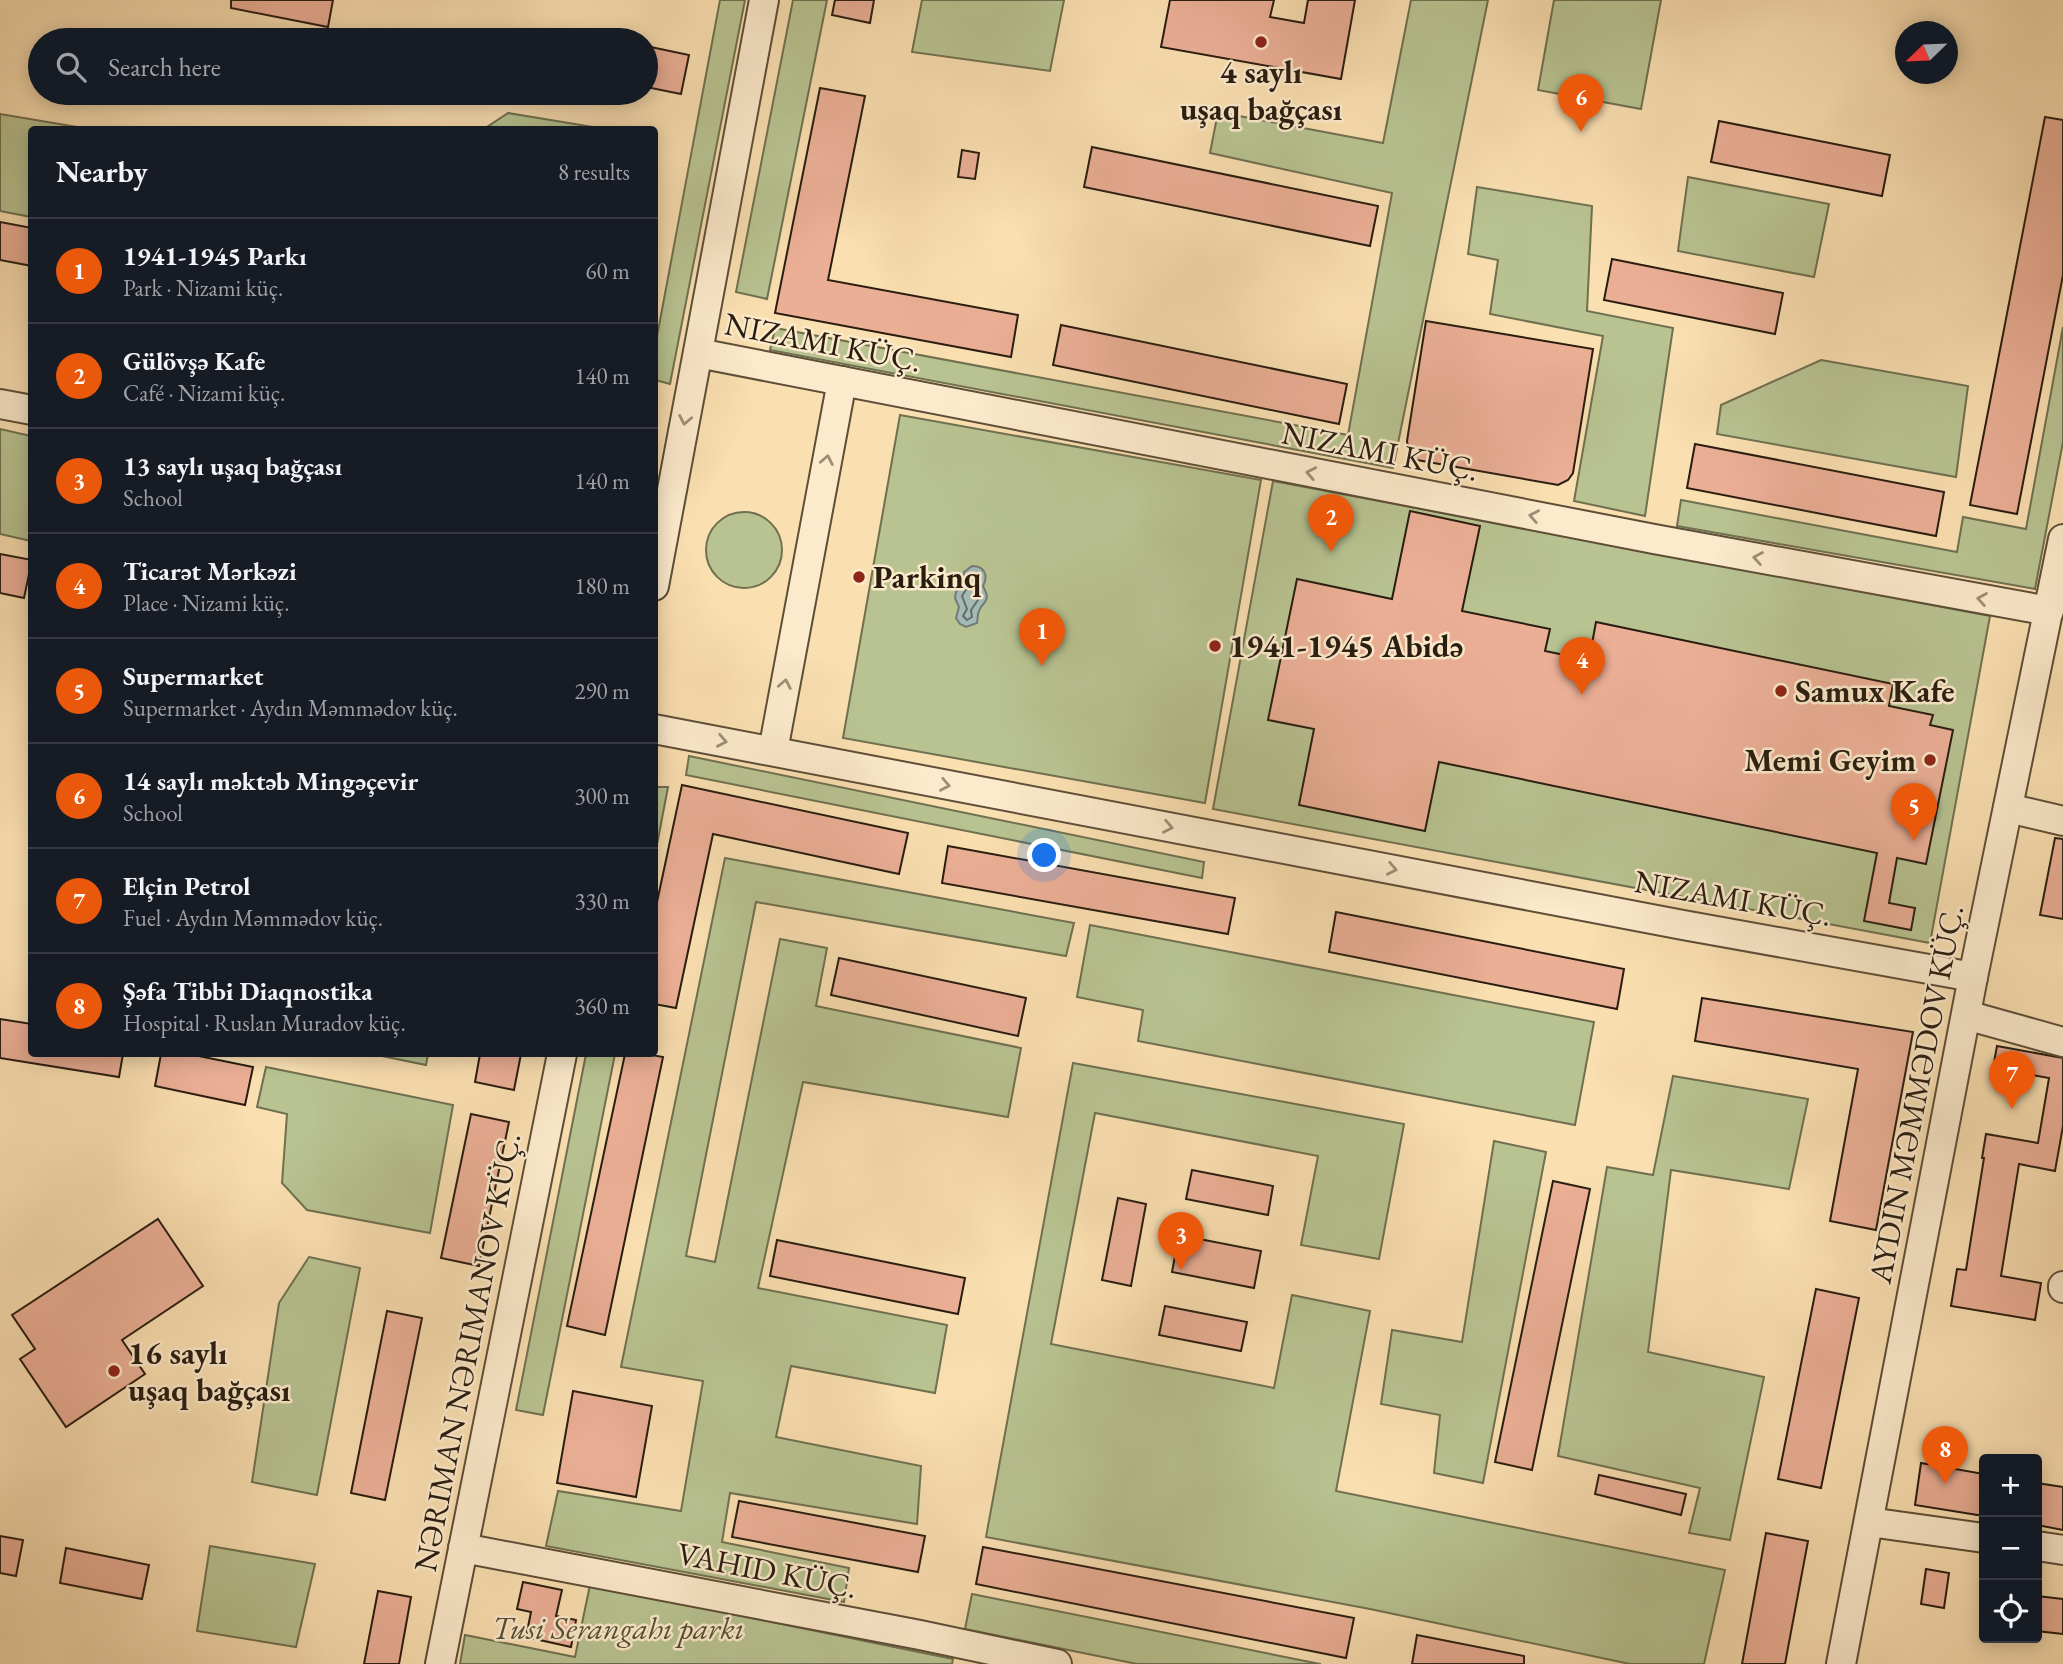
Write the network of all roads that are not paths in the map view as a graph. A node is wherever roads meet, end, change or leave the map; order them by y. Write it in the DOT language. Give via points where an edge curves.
graph roads {
  1 [pos="764,0"];
  2 [pos="698,353"];
  3 [pos="842,381"];
  4 [pos="0,404"];
  5 [pos="28,409"];
  6 [pos="659,535"];
  7 [pos="2063,538"];
  8 [pos="2049,611"];
  9 [pos="658,730"];
  10 [pos="773,751"];
  11 [pos="2008,808"];
  12 [pos="2063,821"];
  13 [pos="1973,977"];
  14 [pos="1966,1015"];
  15 [pos="2063,1042"];
  16 [pos="561,1057"];
  17 [pos="1869,1522"];
  18 [pos="1979,1537"];
  19 [pos="2042,1547"];
  20 [pos="463,1548"];
  21 [pos="2063,1550"];
  22 [pos="440,1664"];
  23 [pos="1057,1664"];
  24 [pos="1841,1664"];
  1 -- 2 [label="street"];
  2 -- 3 [label="street, NIZAMI KÜÇ."];
  2 -- 6 [label="street, one-way"];
  8 -- 3 [label="street, NIZAMI KÜÇ., one-way" via="1654,540"];
  10 -- 3 [label="street, one-way"];
  4 -- 5 [label="street"];
  7 -- 8 [label="street"];
  8 -- 11 [label="street"];
  9 -- 10 [label="street, NIZAMI KÜÇ., one-way"];
  10 -- 13 [label="street, NIZAMI KÜÇ., one-way"];
  11 -- 12 [label="street"];
  11 -- 13 [label="street"];
  13 -- 14 [label="street"];
  14 -- 15 [label="street"];
  14 -- 17 [label="street"];
  16 -- 20 [label="street, NƏRIMAN NƏRIMANOV KÜÇ."];
  17 -- 18 [label="street"];
  17 -- 24 [label="street"];
  19 -- 21 [label="street"];
  20 -- 22 [label="street, NƏRIMAN NƏRIMANOV KÜÇ."];
  20 -- 23 [label="street, VAHID KÜÇ."];
}
